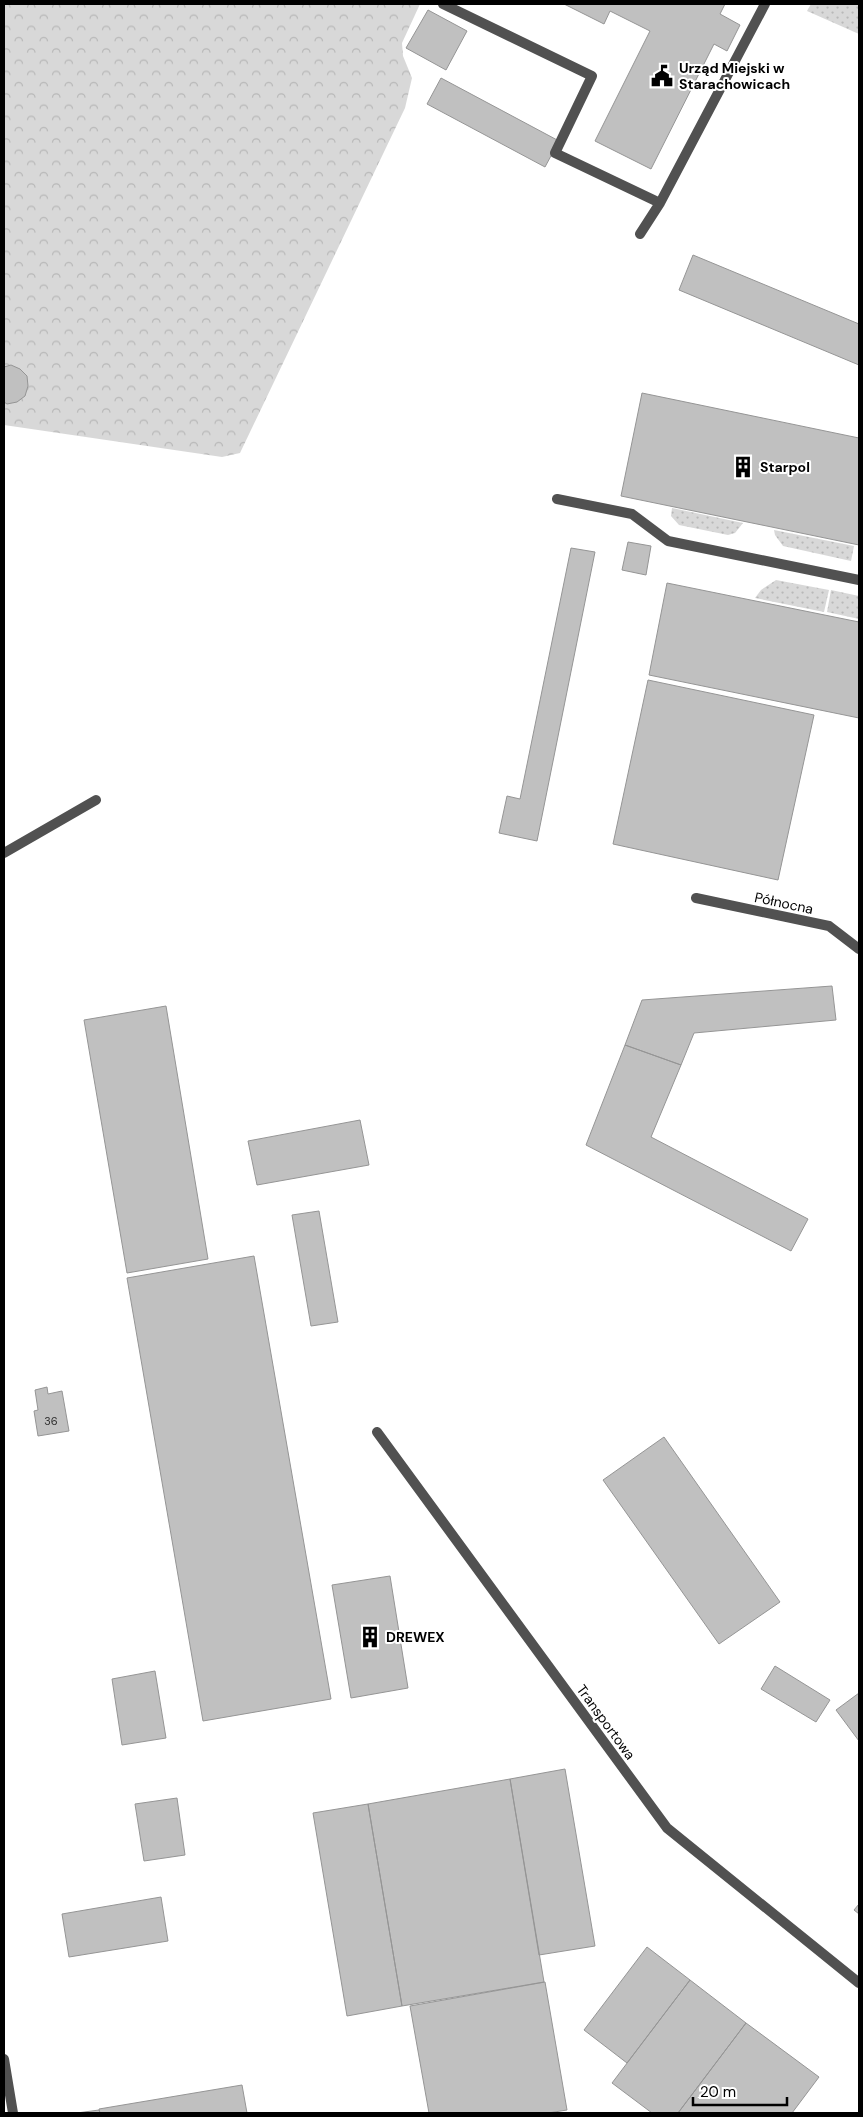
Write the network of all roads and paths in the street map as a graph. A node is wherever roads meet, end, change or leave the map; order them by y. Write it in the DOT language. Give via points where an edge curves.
graph roads {
  1 [pos="443,4"];
  2 [pos="765,4"];
  3 [pos="660,203"];
  4 [pos="640,234"];
  5 [pos="557,499"];
  6 [pos="859,580"];
  7 [pos="96,800"];
  8 [pos="4,853"];
  9 [pos="696,898"];
  10 [pos="859,949"];
  11 [pos="377,1432"];
  12 [pos="859,1983"];
  13 [pos="4,2059"];
  14 [pos="13,2113"];
  1 -- 3 [label="street" via="592,76 554,153"];
  2 -- 3 [label="street"];
  3 -- 4 [label="street"];
  5 -- 6 [label="street" via="632,514 668,541"];
  7 -- 8 [label="street"];
  9 -- 10 [label="street, Północna" via="830,926"];
  11 -- 12 [label="street, Transportowa" via="667,1828"];
  13 -- 14 [label="street"];
}
